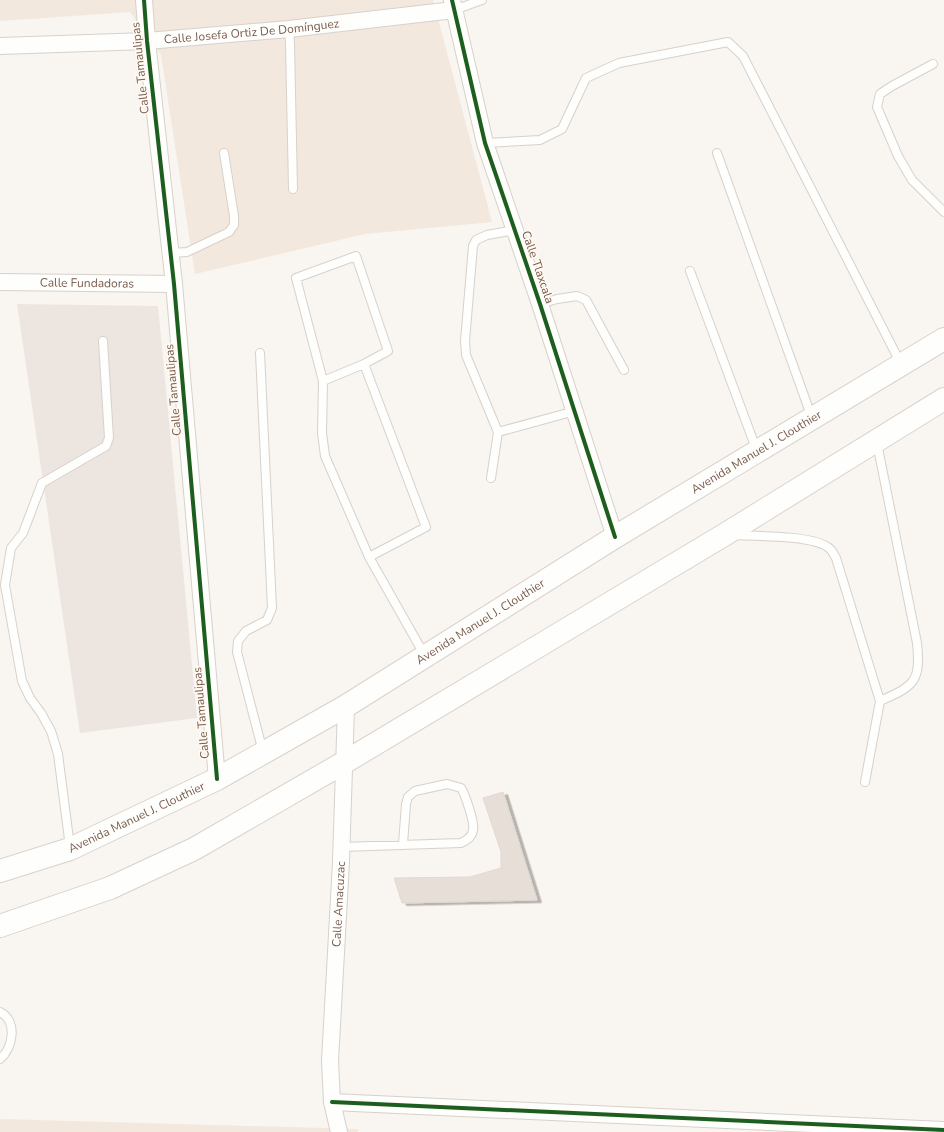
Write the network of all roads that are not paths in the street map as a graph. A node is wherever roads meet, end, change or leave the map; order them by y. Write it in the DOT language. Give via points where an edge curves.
graph roads {
  1 [pos="144,0"];
  2 [pos="482,0"];
  3 [pos="453,5"];
  4 [pos="289,29"];
  5 [pos="147,41"];
  6 [pos="0,46"];
  7 [pos="934,64"];
  8 [pos="486,143"];
  9 [pos="224,153"];
  10 [pos="717,153"];
  11 [pos="293,189"];
  12 [pos="944,212"];
  13 [pos="515,230"];
  14 [pos="170,253"];
  15 [pos="690,271"];
  16 [pos="0,282"];
  17 [pos="174,284"];
  18 [pos="540,304"];
  19 [pos="944,339"];
  20 [pos="103,341"];
  21 [pos="260,353"];
  22 [pos="364,364"];
  23 [pos="902,365"];
  24 [pos="624,370"];
  25 [pos="323,381"];
  26 [pos="944,399"];
  27 [pos="575,411"];
  28 [pos="812,418"];
  29 [pos="498,432"];
  30 [pos="876,440"];
  31 [pos="757,452"];
  32 [pos="491,478"];
  33 [pos="724,534"];
  34 [pos="615,537"];
  35 [pos="368,557"];
  36 [pos="425,657"];
  37 [pos="880,701"];
  38 [pos="346,706"];
  39 [pos="263,753"];
  40 [pos="344,762"];
  41 [pos="217,779"];
  42 [pos="865,782"];
  43 [pos="403,844"];
  44 [pos="341,847"];
  45 [pos="70,849"];
  46 [pos="0,871"];
  47 [pos="0,926"];
  48 [pos="0,1012"];
  49 [pos="0,1059"];
  50 [pos="332,1102"];
  51 [pos="944,1130"];
  52 [pos="339,1132"];
  1 -- 5 [label="street, Calle Tamaulipas"];
  2 -- 3 [label="lane"];
  3 -- 4 [label="street, Calle Josefa Ortiz De Domínguez"];
  3 -- 8 [label="street, Calle Tlaxcala"];
  4 -- 5 [label="street, Calle Josefa Ortiz De Domínguez"];
  4 -- 11 [label="lane"];
  5 -- 6 [label="street, Calle Josefa Ortiz De Domínguez"];
  5 -- 14 [label="street, Calle Tamaulipas"];
  7 -- 12 [label="lane" via="880,94 877,107 898,156 912,180"];
  8 -- 13 [label="street, Calle Tlaxcala"];
  8 -- 23 [label="lane" via="540,140 562,129 586,78 619,63 728,42 743,56"];
  9 -- 14 [label="lane" via="234,225 228,232 187,252"];
  10 -- 28 [label="lane"];
  13 -- 18 [label="street, Calle Tlaxcala"];
  13 -- 29 [label="lane" via="486,235 476,240 473,246 465,341 466,355"];
  14 -- 17 [label="street, Calle Tamaulipas"];
  15 -- 31 [label="lane"];
  16 -- 17 [label="street, Calle Fundadoras"];
  17 -- 41 [label="street, Calle Tamaulipas"];
  18 -- 24 [label="lane" via="577,296 586,300"];
  18 -- 27 [label="street, Calle Tlaxcala"];
  19 -- 23 [label="main road, Avenida Manuel J. Clouthier"];
  20 -- 45 [label="lane" via="109,438 106,446 42,483 23,532 11,548 5,586 22,681 52,731 58,754"];
  21 -- 39 [label="lane" via="272,608 267,620 246,631 238,641 237,652"];
  22 -- 25 [label="lane"];
  22 -- 25 [label="lane" via="388,351 356,256 296,278"];
  22 -- 35 [label="lane" via="426,528"];
  23 -- 28 [label="main road, Avenida Manuel J. Clouthier"];
  25 -- 35 [label="lane" via="322,434 325,456"];
  26 -- 30 [label="main road"];
  27 -- 29 [label="lane"];
  27 -- 34 [label="street, Calle Tlaxcala"];
  28 -- 31 [label="main road, Avenida Manuel J. Clouthier"];
  29 -- 32 [label="lane"];
  30 -- 33 [label="main road"];
  30 -- 37 [label="lane" via="919,664 914,680 903,691"];
  31 -- 34 [label="main road, Avenida Manuel J. Clouthier"];
  33 -- 37 [label="lane" via="801,539 830,548 836,558"];
  33 -- 40 [label="main road"];
  34 -- 36 [label="main road, Avenida Manuel J. Clouthier"];
  35 -- 36 [label="lane"];
  36 -- 38 [label="main road, Avenida Manuel J. Clouthier"];
  37 -- 42 [label="lane"];
  38 -- 39 [label="main road, Avenida Manuel J. Clouthier"];
  38 -- 40 [label="street, Calle Amacuzac"];
  39 -- 41 [label="main road, Avenida Manuel J. Clouthier"];
  40 -- 44 [label="street, Calle Amacuzac"];
  40 -- 47 [label="main road" via="194,849 110,888"];
  41 -- 45 [label="main road, Avenida Manuel J. Clouthier"];
  43 -- 43 [label="lane" via="408,797 415,792 448,784 461,788 474,828 467,840 461,843"];
  43 -- 44 [label="lane"];
  44 -- 50 [label="street, Calle Amacuzac" via="330,1061"];
  45 -- 46 [label="main road, Avenida Manuel J. Clouthier"];
  48 -- 49 [label="lane" via="12,1028 10,1045"];
  50 -- 51 [label="street"];
  50 -- 52 [label="street, Calle Amacuzac"];
}
